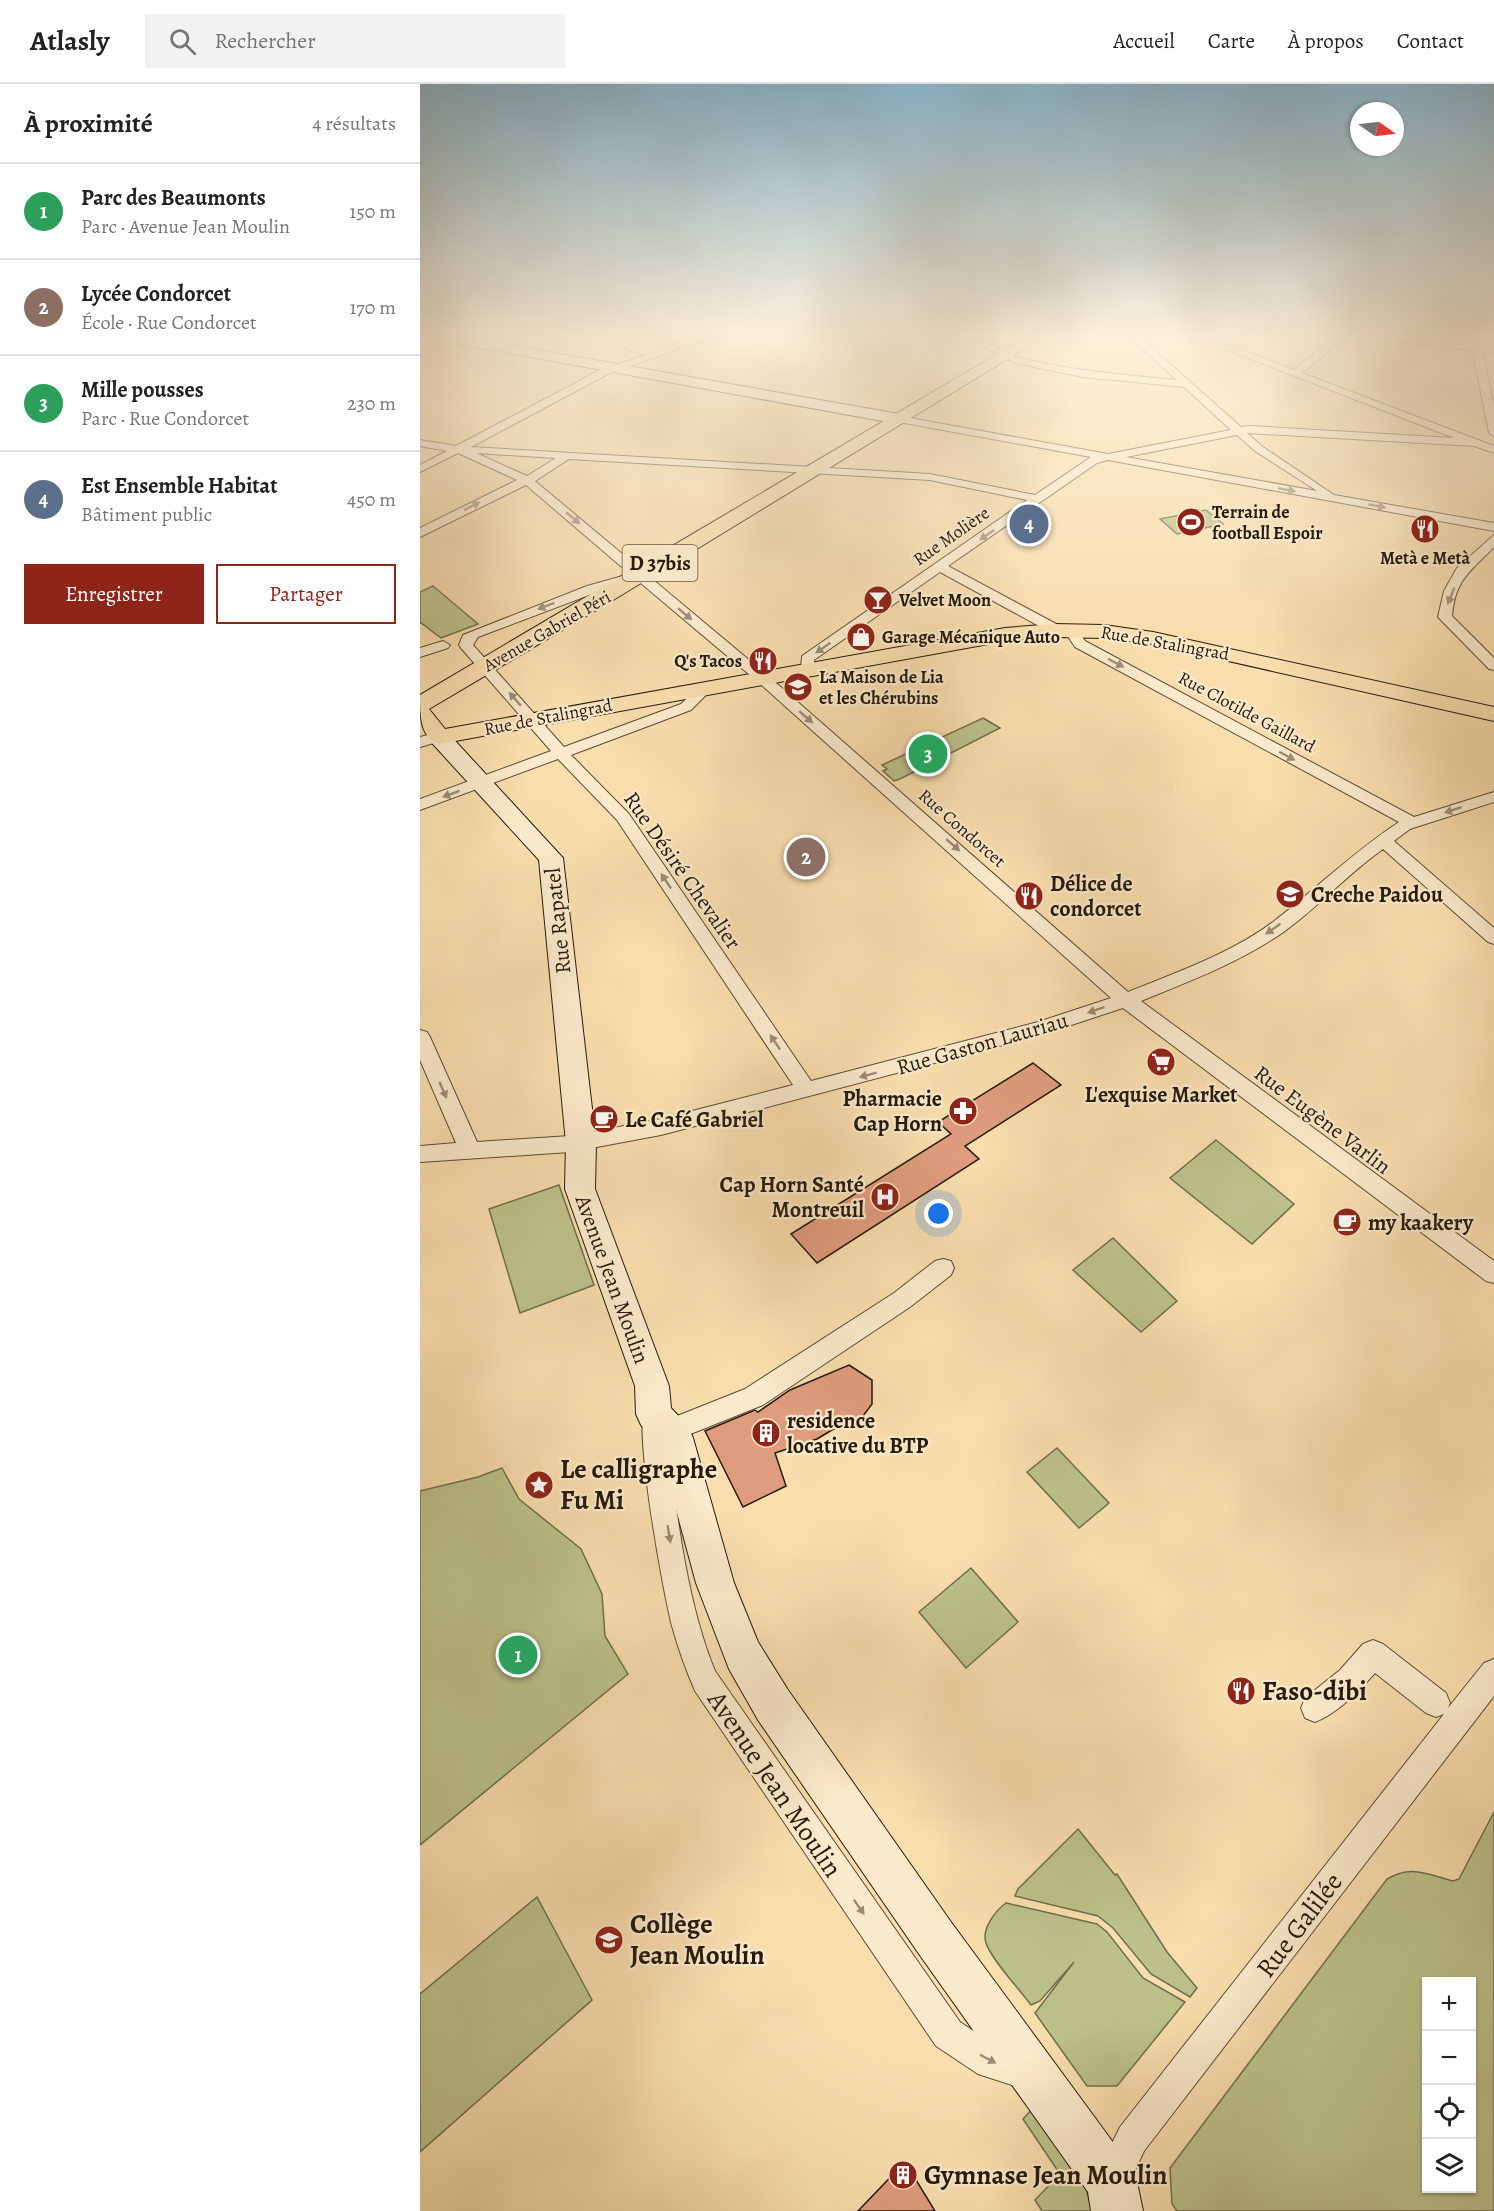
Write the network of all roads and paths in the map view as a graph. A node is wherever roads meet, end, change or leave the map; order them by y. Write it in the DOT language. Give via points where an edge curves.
graph roads {
  1 [pos="489,432"];
  2 [pos="877,432"];
  3 [pos="971,432"];
  4 [pos="1230,432"];
  5 [pos="1239,432"];
  6 [pos="1286,432"];
  7 [pos="1451,432"];
  8 [pos="1458,435"];
  9 [pos="420,443"];
  10 [pos="1477,444"];
  11 [pos="1493,447"];
  12 [pos="457,449"];
  13 [pos="568,455"];
  14 [pos="1105,457"];
  15 [pos="420,469"];
  16 [pos="815,470"];
  17 [pos="528,481"];
  18 [pos="1039,499"];
  19 [pos="1333,499"];
  20 [pos="1494,527"];
  21 [pos="420,533"];
  22 [pos="1494,539"];
  23 [pos="940,567"];
  24 [pos="641,575"];
  25 [pos="1062,629"];
  26 [pos="443,645"];
  27 [pos="420,653"];
  28 [pos="486,666"];
  29 [pos="1494,666"];
  30 [pos="808,669"];
  31 [pos="762,678"];
  32 [pos="700,691"];
  33 [pos="420,705"];
  34 [pos="420,713"];
  35 [pos="1494,714"];
  36 [pos="533,719"];
  37 [pos="429,740"];
  38 [pos="561,753"];
  39 [pos="481,783"];
  40 [pos="1494,797"];
  41 [pos="420,805"];
  42 [pos="1412,823"];
  43 [pos="1383,840"];
  44 [pos="1494,938"];
  45 [pos="1126,1000"];
  46 [pos="420,1037"];
  47 [pos="807,1091"];
  48 [pos="581,1143"];
  49 [pos="470,1151"];
  50 [pos="420,1154"];
  51 [pos="943,1268"];
  52 [pos="1494,1274"];
  53 [pos="661,1422"];
  54 [pos="1494,1673"];
  55 [pos="1436,1702"];
  56 [pos="1315,1707"];
  57 [pos="1114,2196"];
  1 -- 12 [label="street"];
  2 -- 16 [label="main road, Avenue Gabriel Péri / D 37bis"];
  3 -- 14 [label="street"];
  4 -- 14 [label="street, Rue Molière"];
  5 -- 19 [label="street"];
  6 -- 10 [label="street, Rue Molière"];
  7 -- 8 [label="street"];
  8 -- 10 [label="street"];
  8 -- 11 [label="street"];
  9 -- 12 [label="street"];
  10 -- 11 [label="street"];
  12 -- 13 [label="street"];
  12 -- 15 [label="street"];
  12 -- 17 [label="street, Rue Condorcet"];
  13 -- 16 [label="street"];
  13 -- 17 [label="street"];
  14 -- 18 [label="street, Rue Molière" via="1093,460"];
  14 -- 19 [label="street, one-way"];
  16 -- 18 [label="street" via="930,477"];
  16 -- 24 [label="main road, Avenue Gabriel Péri / D 37bis"];
  21 -- 17 [label="street, one-way"];
  17 -- 24 [label="street, Rue Condorcet, one-way"];
  18 -- 23 [label="street, Rue Molière, one-way"];
  19 -- 20 [label="street, one-way"];
  22 -- 29 [label="street, one-way" via="1462,569 1445,609 1445,617"];
  23 -- 25 [label="street, Rue Clotilde Gaillard"];
  23 -- 30 [label="street, Rue Molière, one-way" via="807,659"];
  24 -- 28 [label="main road, Avenue Gabriel Péri / D 37bis"];
  24 -- 28 [label="street, Rue Désiré Chevalier, one-way" via="592,589 473,634 466,645"];
  24 -- 31 [label="street, Rue Condorcet, one-way"];
  25 -- 30 [label="main road, Rue de Stalingrad" via="1018,632"];
  25 -- 35 [label="main road, Rue de Stalingrad" via="1153,638"];
  25 -- 42 [label="street, Rue Clotilde Gaillard, one-way" via="1080,644"];
  26 -- 27 [label="street"];
  28 -- 33 [label="main road, Avenue Gabriel Péri / D 37bis"];
  36 -- 28 [label="street, Rue Désiré Chevalier, one-way"];
  30 -- 31 [label="main road, Rue de Stalingrad"];
  31 -- 32 [label="main road, Rue de Stalingrad" via="725,693"];
  31 -- 45 [label="street, Rue Condorcet, one-way"];
  32 -- 36 [label="main road, Rue de Stalingrad"];
  32 -- 38 [label="street" via="686,707"];
  34 -- 37 [label="main road, Rue Rapatel"];
  36 -- 37 [label="main road, Rue de Stalingrad"];
  36 -- 38 [label="street, Rue Désiré Chevalier"];
  37 -- 39 [label="main road, Rue Rapatel"];
  38 -- 39 [label="street"];
  47 -- 38 [label="street, Rue Désiré Chevalier, one-way" via="623,817"];
  39 -- 41 [label="street, one-way"];
  39 -- 48 [label="main road, Rue Rapatel" via="551,858"];
  40 -- 42 [label="street, Rue Gaston Lauriau, one-way"];
  42 -- 43 [label="street, Rue Gaston Lauriau"];
  43 -- 44 [label="street"];
  43 -- 45 [label="street, Rue Gaston Lauriau, one-way" via="1278,927 1247,947"];
  45 -- 47 [label="street, Rue Gaston Lauriau, one-way" via="1041,1028"];
  45 -- 52 [label="street, Rue Eugène Varlin"];
  46 -- 49 [label="street, one-way"];
  47 -- 48 [label="street, Rue Gaston Lauriau"];
  48 -- 49 [label="street, Rue Gaston Lauriau"];
  48 -- 53 [label="main road, Avenue Jean Moulin" via="580,1189 652,1386"];
  49 -- 50 [label="street, Rue Gaston Lauriau"];
  51 -- 53 [label="street" via="902,1300 754,1397"];
  53 -- 57 [label="main road, Avenue Jean Moulin" via="675,1438 715,1583 743,1655"];
  54 -- 57 [label="street, Rue Galilée" via="1132,2139"];
  55 -- 56 [label="street" via="1373,1654 1350,1680"];
}
